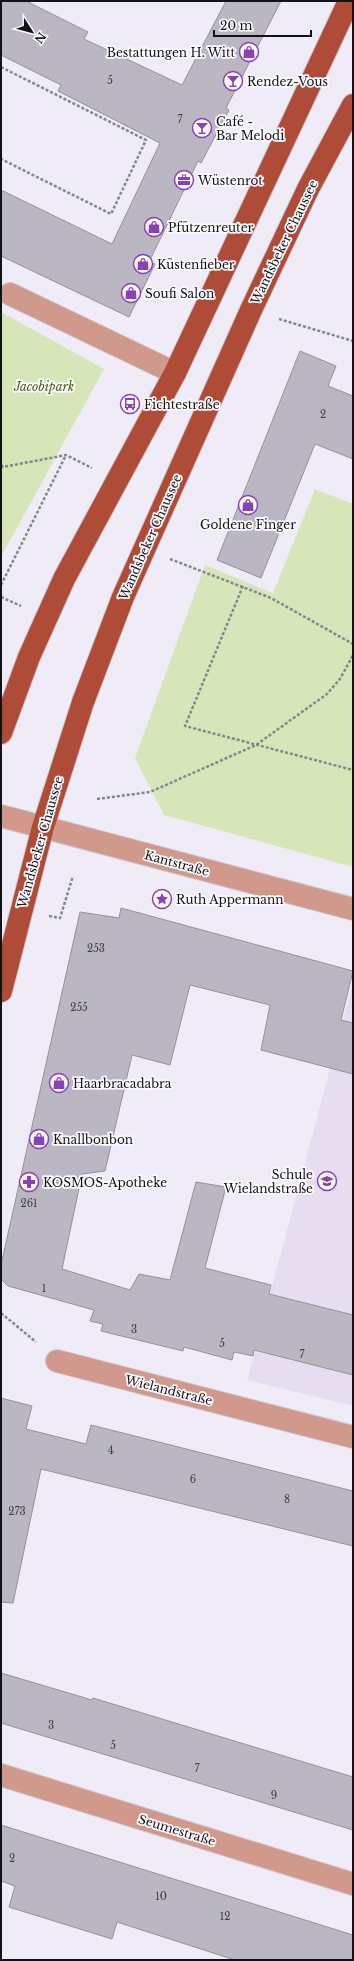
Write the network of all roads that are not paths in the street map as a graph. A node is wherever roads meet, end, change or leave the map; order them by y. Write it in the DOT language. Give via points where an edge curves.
graph roads {
  1 [pos="349,1"];
  2 [pos="353,104"];
  3 [pos="10,294"];
  4 [pos="175,373"];
  5 [pos="1,733"];
  6 [pos="1,816"];
  7 [pos="43,827"];
  8 [pos="353,909"];
  9 [pos="1,991"];
  10 [pos="57,1361"];
  11 [pos="353,1437"];
  12 [pos="1,1775"];
  13 [pos="353,1884"];
  1 -- 4 [label="main road"];
  2 -- 7 [label="main road, Wandsbeker Chaussee" via="308,189 251,310 144,549 83,702"];
  3 -- 4 [label="street"];
  4 -- 5 [label="main road" via="64,580 27,664"];
  6 -- 7 [label="street, Kantstraße"];
  7 -- 8 [label="street, Kantstraße"];
  7 -- 9 [label="main road, Wandsbeker Chaussee"];
  10 -- 11 [label="street, Wielandstraße"];
  12 -- 13 [label="street, Seumestraße"];
}
